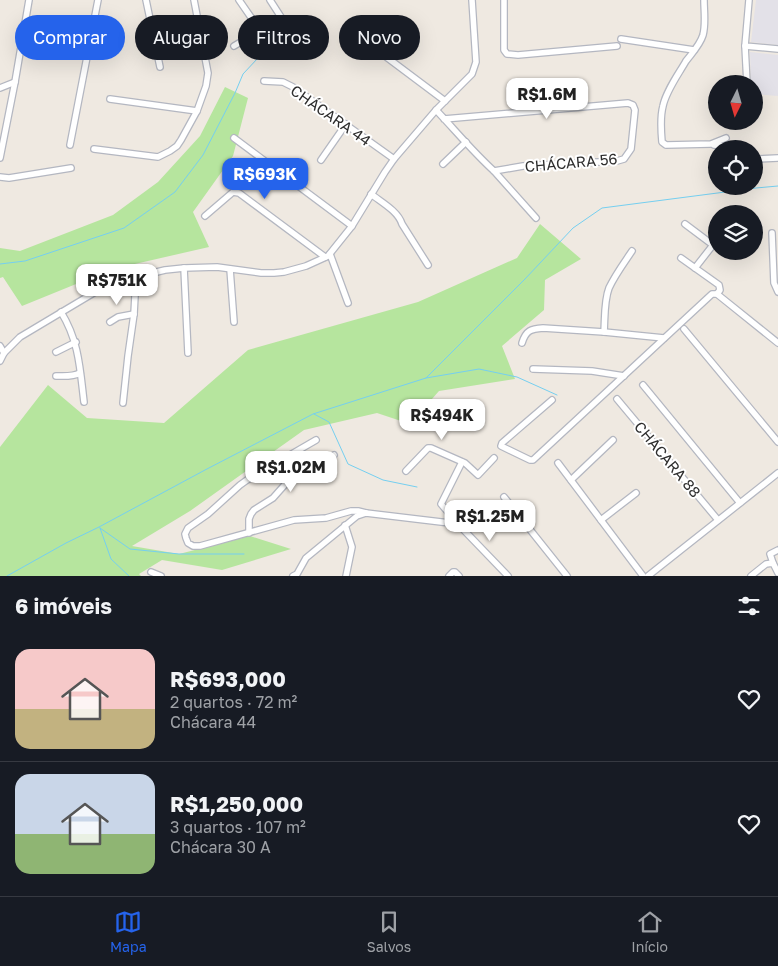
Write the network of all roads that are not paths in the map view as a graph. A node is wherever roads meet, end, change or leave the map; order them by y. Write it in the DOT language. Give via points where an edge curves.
graph roads {
  1 [pos="29,0"];
  2 [pos="98,0"];
  3 [pos="146,0"];
  4 [pos="194,0"];
  5 [pos="240,0"];
  6 [pos="270,0"];
  7 [pos="472,0"];
  8 [pos="504,0"];
  9 [pos="704,0"];
  10 [pos="749,0"];
  11 [pos="280,15"];
  12 [pos="621,39"];
  13 [pos="234,46"];
  14 [pos="617,46"];
  15 [pos="745,46"];
  16 [pos="778,49"];
  17 [pos="694,50"];
  18 [pos="390,60"];
  19 [pos="160,67"];
  20 [pos="747,75"];
  21 [pos="264,81"];
  22 [pos="15,82"];
  23 [pos="0,88"];
  24 [pos="110,99"];
  25 [pos="445,101"];
  26 [pos="436,110"];
  27 [pos="197,111"];
  28 [pos="444,119"];
  29 [pos="346,124"];
  30 [pos="234,138"];
  31 [pos="726,138"];
  32 [pos="721,140"];
  33 [pos="466,142"];
  34 [pos="708,144"];
  35 [pos="70,146"];
  36 [pos="94,149"];
  37 [pos="0,158"];
  38 [pos="778,158"];
  39 [pos="394,159"];
  40 [pos="763,159"];
  41 [pos="321,160"];
  42 [pos="443,164"];
  43 [pos="72,168"];
  44 [pos="494,170"];
  45 [pos="0,177"];
  46 [pos="371,194"];
  47 [pos="206,216"];
  48 [pos="536,218"];
  49 [pos="685,224"];
  50 [pos="352,226"];
  51 [pos="772,233"];
  52 [pos="708,240"];
  53 [pos="632,251"];
  54 [pos="708,253"];
  55 [pos="328,256"];
  56 [pos="681,258"];
  57 [pos="428,265"];
  58 [pos="184,268"];
  59 [pos="695,268"];
  60 [pos="230,269"];
  61 [pos="136,277"];
  62 [pos="778,292"];
  63 [pos="717,294"];
  64 [pos="348,303"];
  65 [pos="62,312"];
  66 [pos="134,314"];
  67 [pos="110,322"];
  68 [pos="234,322"];
  69 [pos="684,329"];
  70 [pos="604,332"];
  71 [pos="664,338"];
  72 [pos="76,342"];
  73 [pos="778,342"];
  74 [pos="522,343"];
  75 [pos="0,346"];
  76 [pos="56,352"];
  77 [pos="4,353"];
  78 [pos="188,354"];
  79 [pos="0,361"];
  80 [pos="534,369"];
  81 [pos="80,373"];
  82 [pos="56,376"];
  83 [pos="624,376"];
  84 [pos="643,385"];
  85 [pos="617,399"];
  86 [pos="552,400"];
  87 [pos="84,402"];
  88 [pos="123,403"];
  89 [pos="316,440"];
  90 [pos="614,440"];
  91 [pos="778,442"];
  92 [pos="334,455"];
  93 [pos="494,458"];
  94 [pos="462,462"];
  95 [pos="558,463"];
  96 [pos="406,471"];
  97 [pos="778,473"];
  98 [pos="572,480"];
  99 [pos="636,493"];
  100 [pos="504,497"];
  101 [pos="740,503"];
  102 [pos="366,513"];
  103 [pos="601,520"];
  104 [pos="718,520"];
  105 [pos="458,524"];
  106 [pos="345,525"];
  107 [pos="249,533"];
  108 [pos="778,550"];
  109 [pos="773,563"];
  110 [pos="151,572"];
  111 [pos="778,573"];
  112 [pos="162,576"];
  113 [pos="293,576"];
  114 [pos="346,576"];
  115 [pos="449,576"];
  116 [pos="459,576"];
  117 [pos="508,576"];
  118 [pos="567,576"];
  119 [pos="643,576"];
  120 [pos="648,576"];
  121 [pos="751,576"];
  1 -- 22 [label="street"];
  2 -- 35 [label="street"];
  3 -- 19 [label="street"];
  4 -- 27 [label="street" via="208,73"];
  5 -- 13 [label="street" via="259,29"];
  6 -- 11 [label="street"];
  7 -- 25 [label="street" via="474,70 470,78"];
  8 -- 14 [label="street" via="504,50 507,54"];
  9 -- 17 [label="street" via="704,34"];
  10 -- 15 [label="street"];
  12 -- 17 [label="street"];
  15 -- 16 [label="street"];
  15 -- 20 [label="street"];
  17 -- 34 [label="street" via="664,103 662,142 666,145"];
  18 -- 25 [label="street"];
  21 -- 29 [label="street, CHÁCARA 44" via="288,84"];
  22 -- 23 [label="street"];
  22 -- 37 [label="street"];
  24 -- 27 [label="street"];
  25 -- 26 [label="street"];
  26 -- 28 [label="street"];
  26 -- 39 [label="street"];
  27 -- 36 [label="street" via="177,146 158,157"];
  28 -- 33 [label="street"];
  28 -- 44 [label="street, CHÁCARA 56" via="628,103 634,107 631,150 624,158"];
  29 -- 39 [label="street, CHÁCARA 44"];
  29 -- 41 [label="street"];
  30 -- 50 [label="street"];
  31 -- 32 [label="street"];
  33 -- 42 [label="street"];
  33 -- 44 [label="street"];
  38 -- 40 [label="street"];
  39 -- 46 [label="street"];
  43 -- 45 [label="street"];
  44 -- 48 [label="street"];
  46 -- 50 [label="street"];
  46 -- 57 [label="street" via="401,220"];
  47 -- 55 [label="street" via="233,192 239,193"];
  49 -- 52 [label="street"];
  50 -- 55 [label="street"];
  51 -- 62 [label="street" via="774,283"];
  53 -- 70 [label="street" via="609,290"];
  54 -- 59 [label="street"];
  55 -- 60 [label="street" via="284,272"];
  55 -- 64 [label="street"];
  56 -- 59 [label="street"];
  58 -- 60 [label="street"];
  58 -- 61 [label="street"];
  58 -- 78 [label="street"];
  59 -- 63 [label="street" via="720,285"];
  60 -- 68 [label="street"];
  61 -- 65 [label="street" via="108,285"];
  61 -- 66 [label="street"];
  63 -- 71 [label="street" via="712,294"];
  63 -- 73 [label="street"];
  65 -- 72 [label="street"];
  65 -- 77 [label="street" via="20,337"];
  66 -- 67 [label="street"];
  66 -- 88 [label="street"];
  69 -- 91 [label="street"];
  70 -- 71 [label="street"];
  70 -- 74 [label="street" via="534,329 524,335"];
  71 -- 83 [label="street"];
  72 -- 76 [label="street"];
  72 -- 81 [label="street"];
  75 -- 77 [label="street"];
  77 -- 79 [label="street"];
  80 -- 83 [label="street" via="592,371"];
  81 -- 82 [label="street"];
  81 -- 87 [label="street"];
  83 -- 86 [label="street" via="534,460 501,445"];
  84 -- 101 [label="street"];
  85 -- 104 [label="street, CHÁCARA 88"];
  89 -- 107 [label="street" via="240,485 185,534 188,543 200,546"];
  90 -- 98 [label="street"];
  92 -- 107 [label="street" via="289,480 273,498 254,510 249,519"];
  93 -- 94 [label="street" via="478,475"];
  94 -- 96 [label="street" via="428,448"];
  94 -- 105 [label="street" via="441,504"];
  95 -- 98 [label="street"];
  97 -- 101 [label="street"];
  98 -- 103 [label="street"];
  99 -- 103 [label="street"];
  100 -- 118 [label="street"];
  101 -- 104 [label="street"];
  102 -- 105 [label="street"];
  102 -- 106 [label="street"];
  102 -- 107 [label="street" via="351,511 326,518 298,519"];
  103 -- 119 [label="street"];
  104 -- 120 [label="street"];
  105 -- 117 [label="street"];
  106 -- 113 [label="street" via="306,558"];
  106 -- 114 [label="street" via="352,547"];
  108 -- 109 [label="street" via="770,554"];
  109 -- 111 [label="street"];
  109 -- 121 [label="street" via="766,564"];
  110 -- 112 [label="street"];
  115 -- 116 [label="street" via="455,572"];
}
